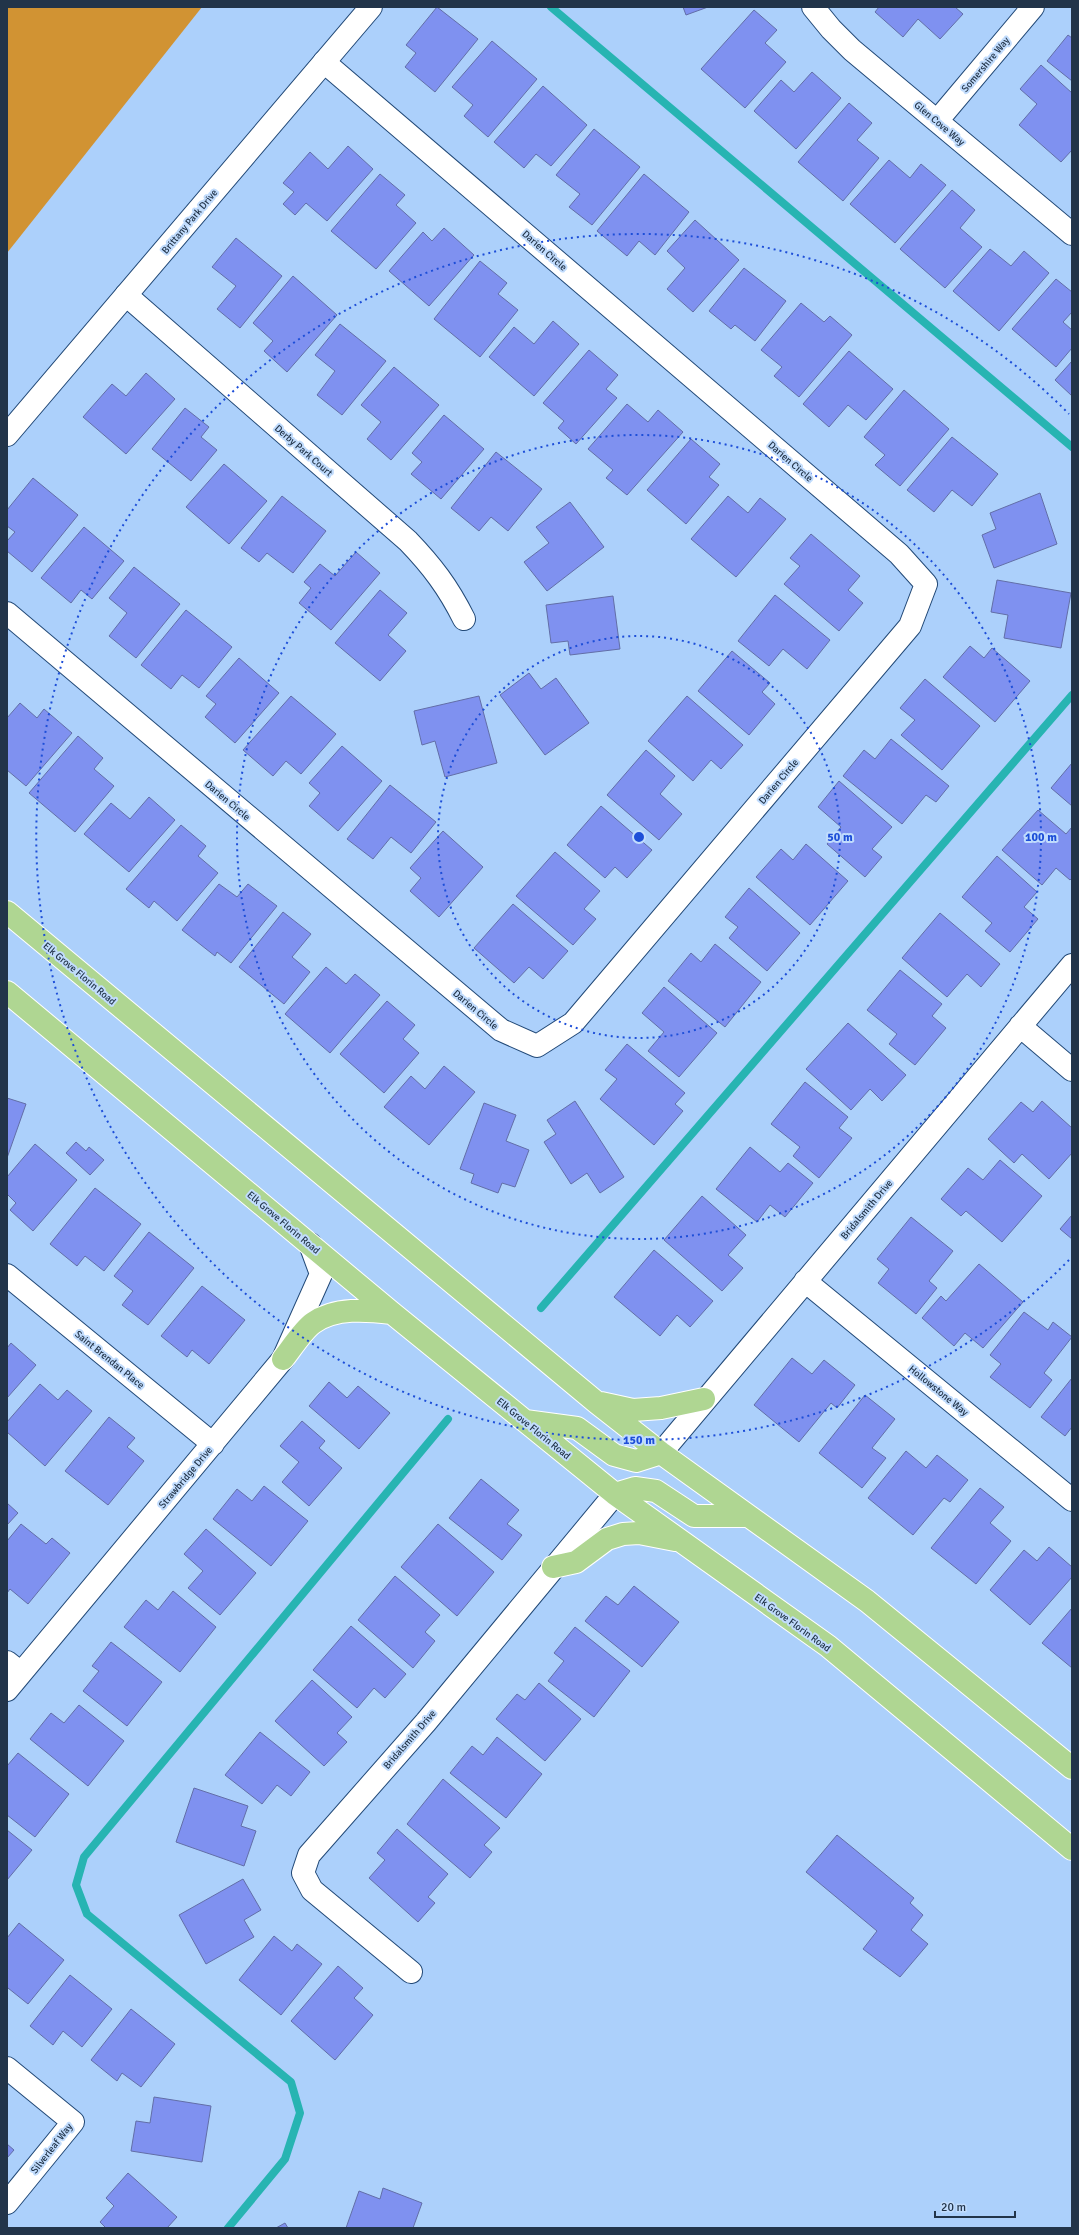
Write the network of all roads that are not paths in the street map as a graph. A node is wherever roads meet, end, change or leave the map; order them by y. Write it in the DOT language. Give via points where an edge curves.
graph roads {
  1 [pos="371,7"];
  2 [pos="813,7"];
  3 [pos="1033,7"];
  4 [pos="324,62"];
  5 [pos="937,121"];
  6 [pos="1072,234"];
  7 [pos="126,295"];
  8 [pos="7,435"];
  9 [pos="7,613"];
  10 [pos="464,619"];
  11 [pos="7,912"];
  12 [pos="1072,965"];
  13 [pos="7,992"];
  14 [pos="1020,1026"];
  15 [pos="1072,1070"];
  16 [pos="310,1244"];
  17 [pos="7,1275"];
  18 [pos="805,1280"];
  19 [pos="392,1314"];
  20 [pos="283,1359"];
  21 [pos="704,1399"];
  22 [pos="596,1402"];
  23 [pos="525,1421"];
  24 [pos="213,1444"];
  25 [pos="661,1453"];
  26 [pos="615,1494"];
  27 [pos="1072,1500"];
  28 [pos="747,1516"];
  29 [pos="681,1541"];
  30 [pos="554,1567"];
  31 [pos="14,1668"];
  32 [pos="7,1690"];
  33 [pos="1072,1768"];
  34 [pos="1072,1849"];
  35 [pos="411,1972"];
  36 [pos="7,2068"];
  37 [pos="7,2203"];
  1 -- 4 [label="street, Brittany Park Drive"];
  2 -- 5 [label="street, Glen Cove Way" via="852,50"];
  3 -- 5 [label="street, Somershire Way"];
  4 -- 7 [label="street, Brittany Park Drive"];
  4 -- 9 [label="street, Darien Circle" via="899,554 926,584 910,626 573,1023 537,1046 501,1030"];
  5 -- 6 [label="street, Glen Cove Way"];
  7 -- 8 [label="street, Brittany Park Drive"];
  7 -- 10 [label="street, Derby Park Court" via="408,541 432,565 450,591"];
  11 -- 22 [label="main road, Elk Grove Florin Road"];
  12 -- 14 [label="street, Bridalsmith Drive"];
  13 -- 16 [label="main road, Elk Grove Florin Road"];
  14 -- 15 [label="street"];
  14 -- 18 [label="street, Bridalsmith Drive"];
  16 -- 19 [label="main road, Elk Grove Florin Road"];
  16 -- 20 [label="street, Strawbridge Drive" via="321,1274"];
  17 -- 24 [label="street, Saint Brendan Place"];
  18 -- 21 [label="street, Bridalsmith Drive"];
  18 -- 27 [label="street, Hollowstone Way"];
  19 -- 20 [label="main road" via="359,1310 331,1315 312,1323"];
  19 -- 23 [label="main road, Elk Grove Florin Road"];
  20 -- 24 [label="street, Strawbridge Drive"];
  21 -- 22 [label="main road" via="661,1408 633,1410"];
  21 -- 25 [label="street, Bridalsmith Drive"];
  22 -- 25 [label="main road, Elk Grove Florin Road"];
  23 -- 25 [label="main road" via="577,1428 614,1455 636,1461"];
  23 -- 26 [label="main road, Elk Grove Florin Road"];
  24 -- 31 [label="street, Strawbridge Drive"];
  25 -- 28 [label="main road, Elk Grove Florin Road"];
  26 -- 28 [label="main road" via="635,1488 656,1491 694,1516"];
  26 -- 29 [label="main road, Elk Grove Florin Road"];
  26 -- 30 [label="street, Bridalsmith Drive"];
  28 -- 33 [label="main road, Elk Grove Florin Road" via="867,1601"];
  29 -- 30 [label="main road" via="639,1533 623,1534 607,1539 576,1562"];
  29 -- 34 [label="main road, Elk Grove Florin Road" via="828,1646"];
  30 -- 35 [label="street, Bridalsmith Drive" via="426,1722 309,1855 303,1873 312,1890"];
  31 -- 32 [label="street, Strawbridge Drive"];
  36 -- 37 [label="street, Silverleaf Way" via="73,2122"];
}
